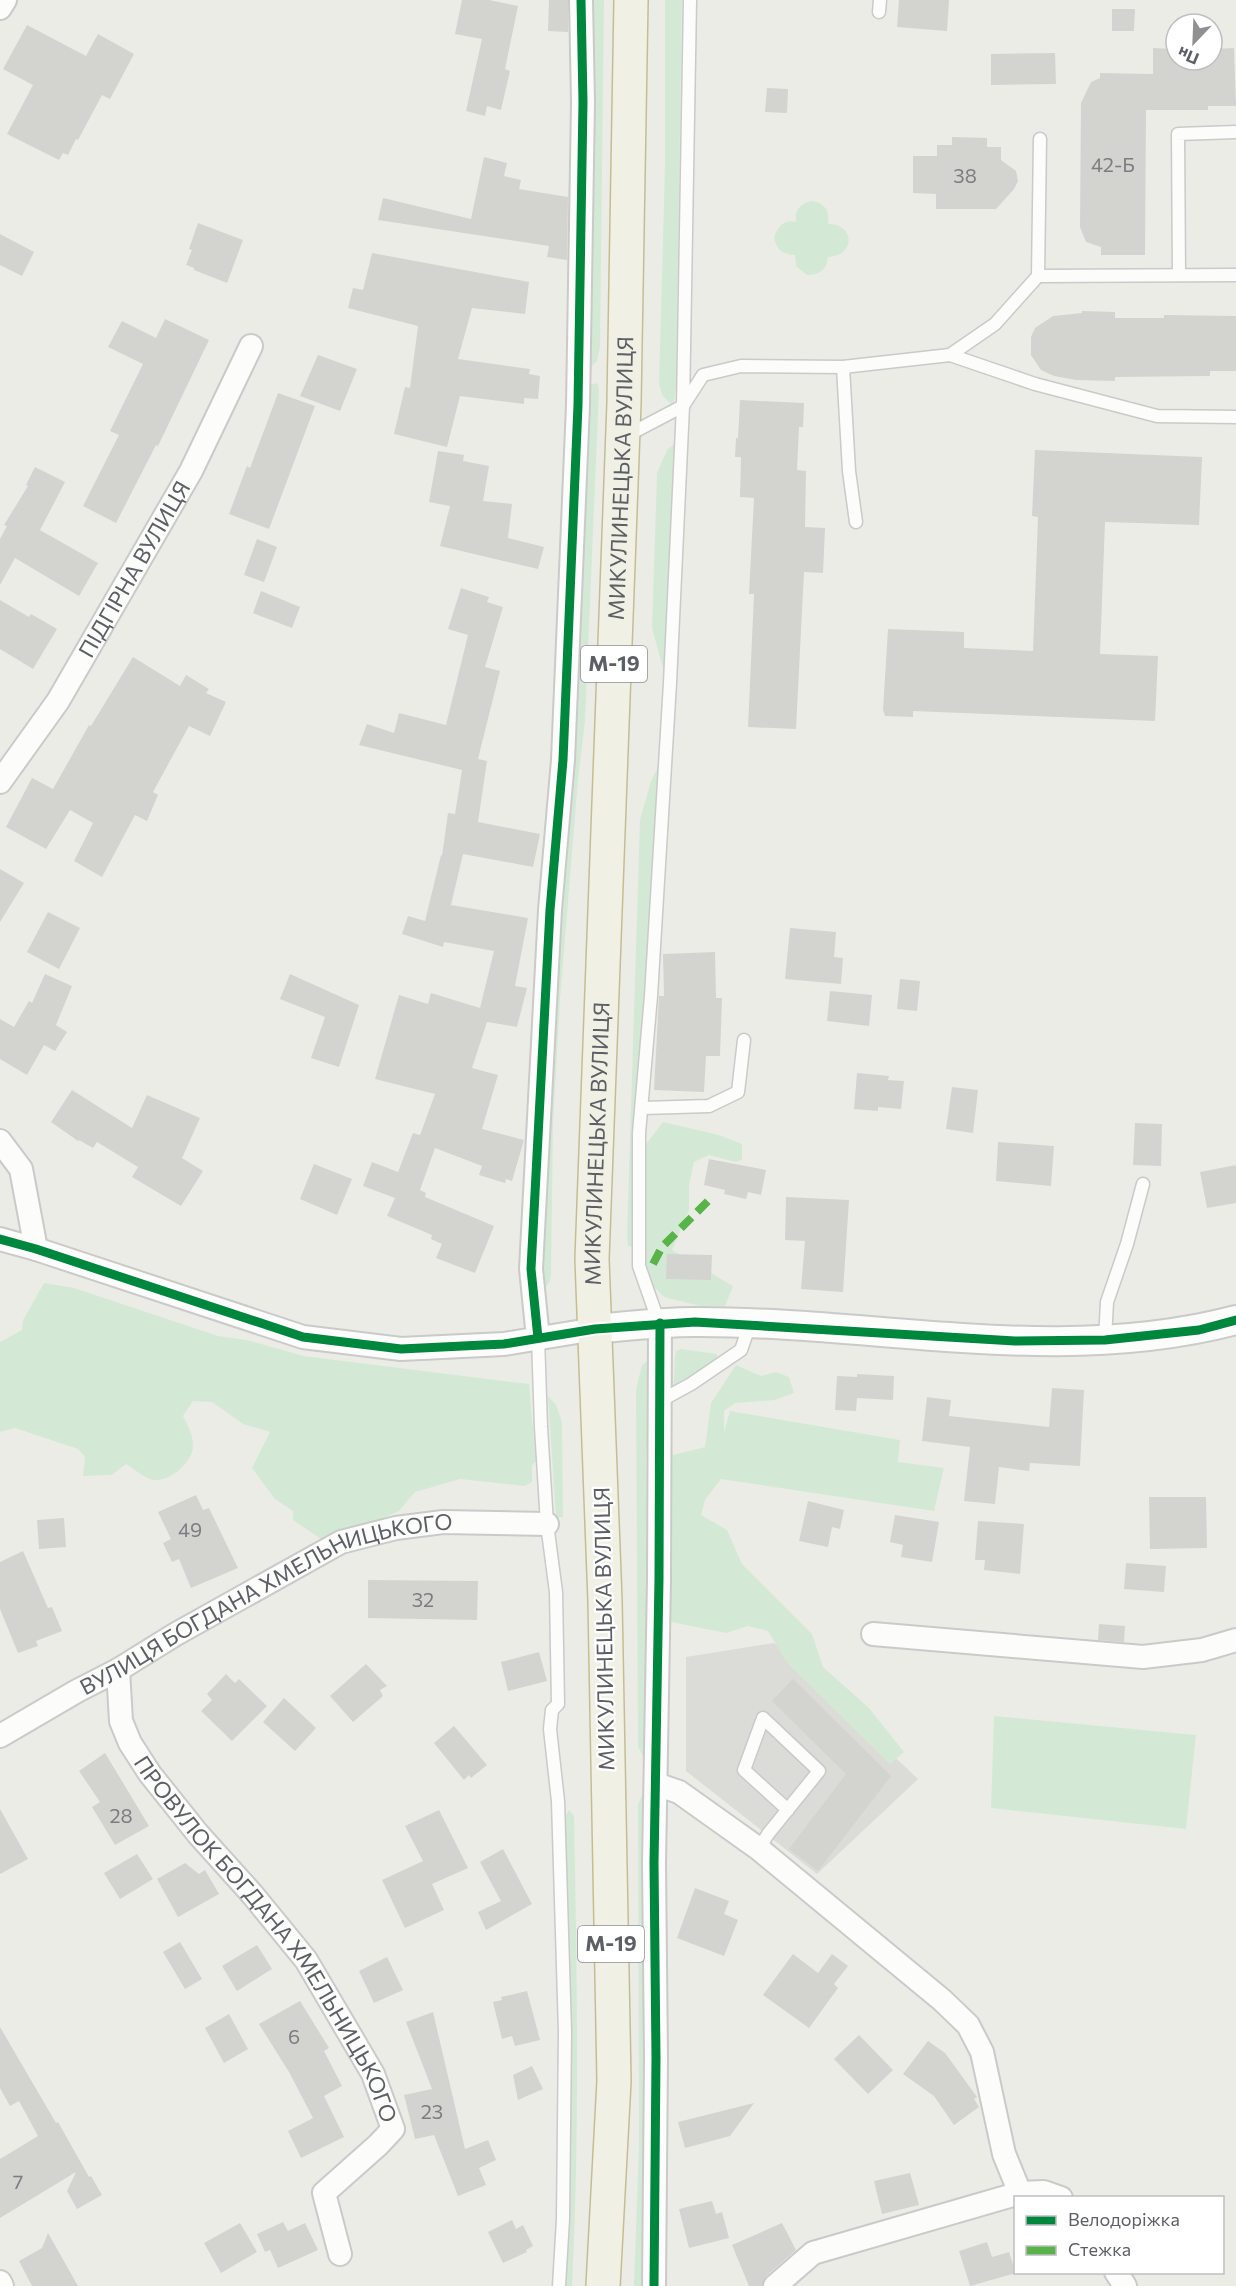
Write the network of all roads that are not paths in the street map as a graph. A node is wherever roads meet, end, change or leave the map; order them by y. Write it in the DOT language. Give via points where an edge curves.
graph roads {
  1 [pos="5,0"];
  2 [pos="581,0"];
  3 [pos="631,0"];
  4 [pos="690,0"];
  5 [pos="0,8"];
  6 [pos="1236,132"];
  7 [pos="1040,139"];
  8 [pos="1236,274"];
  9 [pos="1179,275"];
  10 [pos="1038,276"];
  11 [pos="251,346"];
  12 [pos="950,355"];
  13 [pos="843,366"];
  14 [pos="683,406"];
  15 [pos="1236,417"];
  16 [pos="622,438"];
  17 [pos="856,522"];
  18 [pos="0,782"];
  19 [pos="744,1040"];
  20 [pos="643,1108"];
  21 [pos="0,1141"];
  22 [pos="1143,1184"];
  23 [pos="0,1239"];
  24 [pos="36,1249"];
  25 [pos="1236,1320"];
  26 [pos="660,1323"];
  27 [pos="750,1324"];
  28 [pos="594,1329"];
  29 [pos="538,1338"];
  30 [pos="1105,1340"];
  31 [pos="660,1401"];
  32 [pos="547,1524"];
  33 [pos="873,1634"];
  34 [pos="1236,1640"];
  35 [pos="117,1670"];
  36 [pos="0,1736"];
  37 [pos="656,1784"];
  38 [pos="788,1810"];
  39 [pos="759,1850"];
  40 [pos="1020,2193"];
  41 [pos="1055,2196"];
  42 [pos="340,2254"];
  43 [pos="559,2286"];
  44 [pos="603,2286"];
  45 [pos="654,2286"];
  46 [pos="775,2286"];
  1 -- 5 [label="street"];
  2 -- 29 [label="street" via="578,405 563,760 550,910 531,1269"];
  3 -- 16 [label="highway, МИКУЛИНЕЦЬКА ВУЛИЦЯ / М-19"];
  4 -- 14 [label="lane"];
  6 -- 9 [label="lane" via="1178,134"];
  7 -- 10 [label="lane"];
  8 -- 9 [label="lane"];
  9 -- 10 [label="lane"];
  10 -- 12 [label="lane" via="995,324"];
  11 -- 18 [label="street, ПІДГІРНА ВУЛИЦЯ" via="191,471 58,701"];
  12 -- 13 [label="lane"];
  12 -- 15 [label="lane" via="1035,384 1157,416"];
  13 -- 14 [label="lane" via="741,366 703,375"];
  13 -- 17 [label="lane"];
  14 -- 16 [label="lane"];
  14 -- 20 [label="lane"];
  16 -- 28 [label="highway, МИКУЛИНЕЦЬКА ВУЛИЦЯ / М-19" via="592,1259"];
  19 -- 20 [label="lane" via="738,1092 709,1106"];
  20 -- 26 [label="lane" via="639,1133 639,1266"];
  21 -- 24 [label="street" via="21,1169"];
  22 -- 30 [label="lane" via="1107,1302"];
  23 -- 24 [label="street"];
  24 -- 29 [label="street" via="303,1337 401,1349 504,1344"];
  25 -- 30 [label="street" via="1199,1330"];
  26 -- 27 [label="street"];
  26 -- 28 [label="street"];
  26 -- 31 [label="street"];
  27 -- 30 [label="street" via="1015,1341"];
  27 -- 31 [label="lane" via="741,1350"];
  28 -- 29 [label="street"];
  28 -- 44 [label="highway, МИКУЛИНЕЦЬКА ВУЛИЦЯ / М-19" via="614,2081"];
  29 -- 32 [label="lane"];
  31 -- 37 [label="street"];
  32 -- 35 [label="street, ВУЛИЦЯ БОГДАНА ХМЕЛЬНИЦЬКОГО" via="443,1522 396,1528 341,1542"];
  32 -- 43 [label="lane" via="556,1592 558,1704 552,1710 550,1729 558,1802 565,2032"];
  33 -- 34 [label="street" via="1143,1657 1202,1650"];
  35 -- 36 [label="street, ВУЛИЦЯ БОГДАНА ХМЕЛЬНИЦЬКОГО"];
  35 -- 42 [label="street, ПРОВУЛОК БОГДАНА ХМЕЛЬНИЦЬКОГО" via="121,1721 129,1743 198,1834 306,1960 373,2074 393,2129 324,2193"];
  37 -- 39 [label="street" via="679,1792"];
  37 -- 45 [label="street"];
  38 -- 38 [label="lane" via="819,1772 764,1718 744,1770"];
  38 -- 39 [label="lane"];
  39 -- 40 [label="street" via="968,2025 982,2052 1004,2154"];
  40 -- 41 [label="street" via="1044,2192"];
  40 -- 46 [label="street" via="813,2253"];
}
